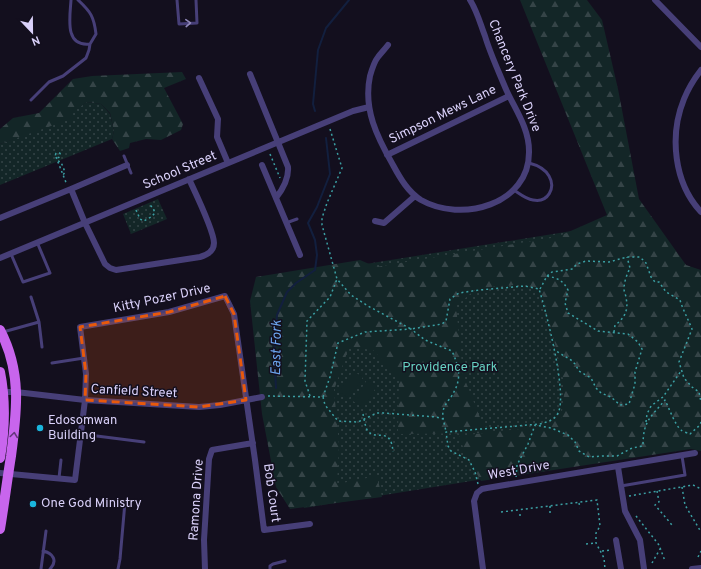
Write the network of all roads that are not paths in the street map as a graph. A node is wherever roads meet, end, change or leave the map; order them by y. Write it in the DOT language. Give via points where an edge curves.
graph roads {
  1 [pos="71,0"];
  2 [pos="78,0"];
  3 [pos="177,0"];
  4 [pos="196,0"];
  5 [pos="470,0"];
  6 [pos="655,0"];
  7 [pos="90,44"];
  8 [pos="388,45"];
  9 [pos="701,47"];
  10 [pos="701,70"];
  11 [pos="250,74"];
  12 [pos="199,78"];
  13 [pos="509,96"];
  14 [pos="32,100"];
  15 [pos="369,108"];
  16 [pos="278,142"];
  17 [pos="386,154"];
  18 [pos="124,156"];
  19 [pos="228,163"];
  20 [pos="529,163"];
  21 [pos="127,165"];
  22 [pos="262,165"];
  23 [pos="131,173"];
  24 [pos="189,180"];
  25 [pos="69,187"];
  26 [pos="514,190"];
  27 [pos="415,196"];
  28 [pos="276,198"];
  29 [pos="701,212"];
  30 [pos="0,218"];
  31 [pos="297,219"];
  32 [pos="375,221"];
  33 [pos="85,223"];
  34 [pos="286,223"];
  35 [pos="37,242"];
  36 [pos="11,253"];
  37 [pos="300,255"];
  38 [pos="0,258"];
  39 [pos="31,297"];
  40 [pos="39,322"];
  41 [pos="1,331"];
  42 [pos="42,347"];
  43 [pos="84,358"];
  44 [pos="52,363"];
  45 [pos="0,372"];
  46 [pos="4,392"];
  47 [pos="16,392"];
  48 [pos="262,397"];
  49 [pos="85,400"];
  50 [pos="246,400"];
  51 [pos="248,415"];
  52 [pos="81,434"];
  53 [pos="144,442"];
  54 [pos="253,443"];
  55 [pos="695,454"];
  56 [pos="682,456"];
  57 [pos="0,458"];
  58 [pos="61,460"];
  59 [pos="618,467"];
  60 [pos="4,473"];
  61 [pos="59,479"];
  62 [pos="621,486"];
  63 [pos="125,502"];
  64 [pos="310,524"];
  65 [pos="0,529"];
  66 [pos="46,531"];
  67 [pos="616,540"];
  68 [pos="43,551"];
  69 [pos="285,561"];
  70 [pos="701,568"];
  71 [pos="41,569"];
  72 [pos="50,569"];
  73 [pos="118,569"];
  74 [pos="205,569"];
  75 [pos="270,569"];
  76 [pos="483,569"];
  77 [pos="621,569"];
  78 [pos="644,569"];
  79 [pos="692,569"];
  1 -- 7 [label="lane" via="73,38 77,42"];
  2 -- 7 [label="lane" via="92,14 95,25 96,34"];
  3 -- 4 [label="lane, one-way" via="179,24 197,23"];
  5 -- 13 [label="street, Chancery Park Drive"];
  6 -- 9 [label="street"];
  7 -- 14 [label="lane" via="86,58 63,76 49,82"];
  8 -- 15 [label="street, Chancery Park Drive" via="372,67"];
  10 -- 29 [label="street" via="684,100 678,121 676,144 684,184"];
  11 -- 16 [label="street"];
  12 -- 19 [label="street" via="218,119 217,137"];
  13 -- 17 [label="street, Simpson Mews Lane"];
  13 -- 20 [label="street, Chancery Park Drive" via="527,132"];
  15 -- 16 [label="street, School Street" via="353,111"];
  15 -- 17 [label="street, Chancery Park Drive" via="375,131"];
  16 -- 19 [label="street, School Street"];
  16 -- 28 [label="street" via="289,172"];
  17 -- 27 [label="street, Chancery Park Drive" via="407,188"];
  18 -- 21 [label="lane"];
  19 -- 24 [label="street, School Street"];
  20 -- 26 [label="street, Chancery Park Drive" via="526,173"];
  20 -- 26 [label="lane" via="542,168 549,175 552,183 551,192 547,197 535,201"];
  21 -- 23 [label="lane"];
  21 -- 25 [label="street"];
  22 -- 28 [label="street"];
  24 -- 33 [label="street, School Street"];
  24 -- 33 [label="street" via="213,238 212,250 207,255 116,270 105,264"];
  25 -- 30 [label="street"];
  25 -- 33 [label="street"];
  26 -- 27 [label="street, Chancery Park Drive" via="492,204 462,210 444,209"];
  27 -- 32 [label="street" via="384,223"];
  28 -- 34 [label="street"];
  31 -- 34 [label="lane"];
  33 -- 35 [label="street, School Street"];
  34 -- 37 [label="street"];
  35 -- 36 [label="street, School Street"];
  35 -- 36 [label="lane" via="50,273 23,282"];
  36 -- 38 [label="street, School Street"];
  39 -- 40 [label="lane"];
  40 -- 41 [label="lane"];
  40 -- 42 [label="lane"];
  41 -- 47 [label="main road" via="12,362"];
  43 -- 44 [label="lane"];
  43 -- 49 [label="street, Kitty Pozer Drive"];
  43 -- 50 [label="street, Kitty Pozer Drive" via="80,327 169,312 226,296 234,314"];
  45 -- 46 [label="main road"];
  46 -- 47 [label="street, Canfield Street"];
  46 -- 57 [label="main road"];
  47 -- 49 [label="street, Canfield Street"];
  60 -- 47 [label="main road, one-way" via="16,414"];
  48 -- 50 [label="street, Canfield Street"];
  49 -- 50 [label="street, Canfield Street" via="199,407"];
  49 -- 52 [label="street, Kitty Pozer Drive"];
  50 -- 51 [label="street, Kitty Pozer Drive"];
  51 -- 54 [label="street, Bob Court"];
  52 -- 53 [label="lane"];
  52 -- 61 [label="street, Kitty Pozer Drive" via="75,480"];
  54 -- 64 [label="street, Bob Court" via="264,530"];
  54 -- 74 [label="street, Ramona Drive" via="212,450 209,459 204,540"];
  55 -- 56 [label="street, West Drive"];
  56 -- 59 [label="street, West Drive"];
  56 -- 62 [label="lane" via="685,475"];
  58 -- 61 [label="lane"];
  59 -- 62 [label="street"];
  59 -- 76 [label="street, West Drive" via="515,482 480,490 474,501"];
  60 -- 61 [label="street"];
  60 -- 65 [label="main road"];
  62 -- 78 [label="street" via="625,511 640,540"];
  63 -- 73 [label="lane"];
  66 -- 68 [label="lane"];
  67 -- 77 [label="street"];
  68 -- 71 [label="lane"];
  68 -- 72 [label="lane" via="49,552 54,558"];
  69 -- 75 [label="lane" via="270,566"];
  70 -- 79 [label="street"];
}
